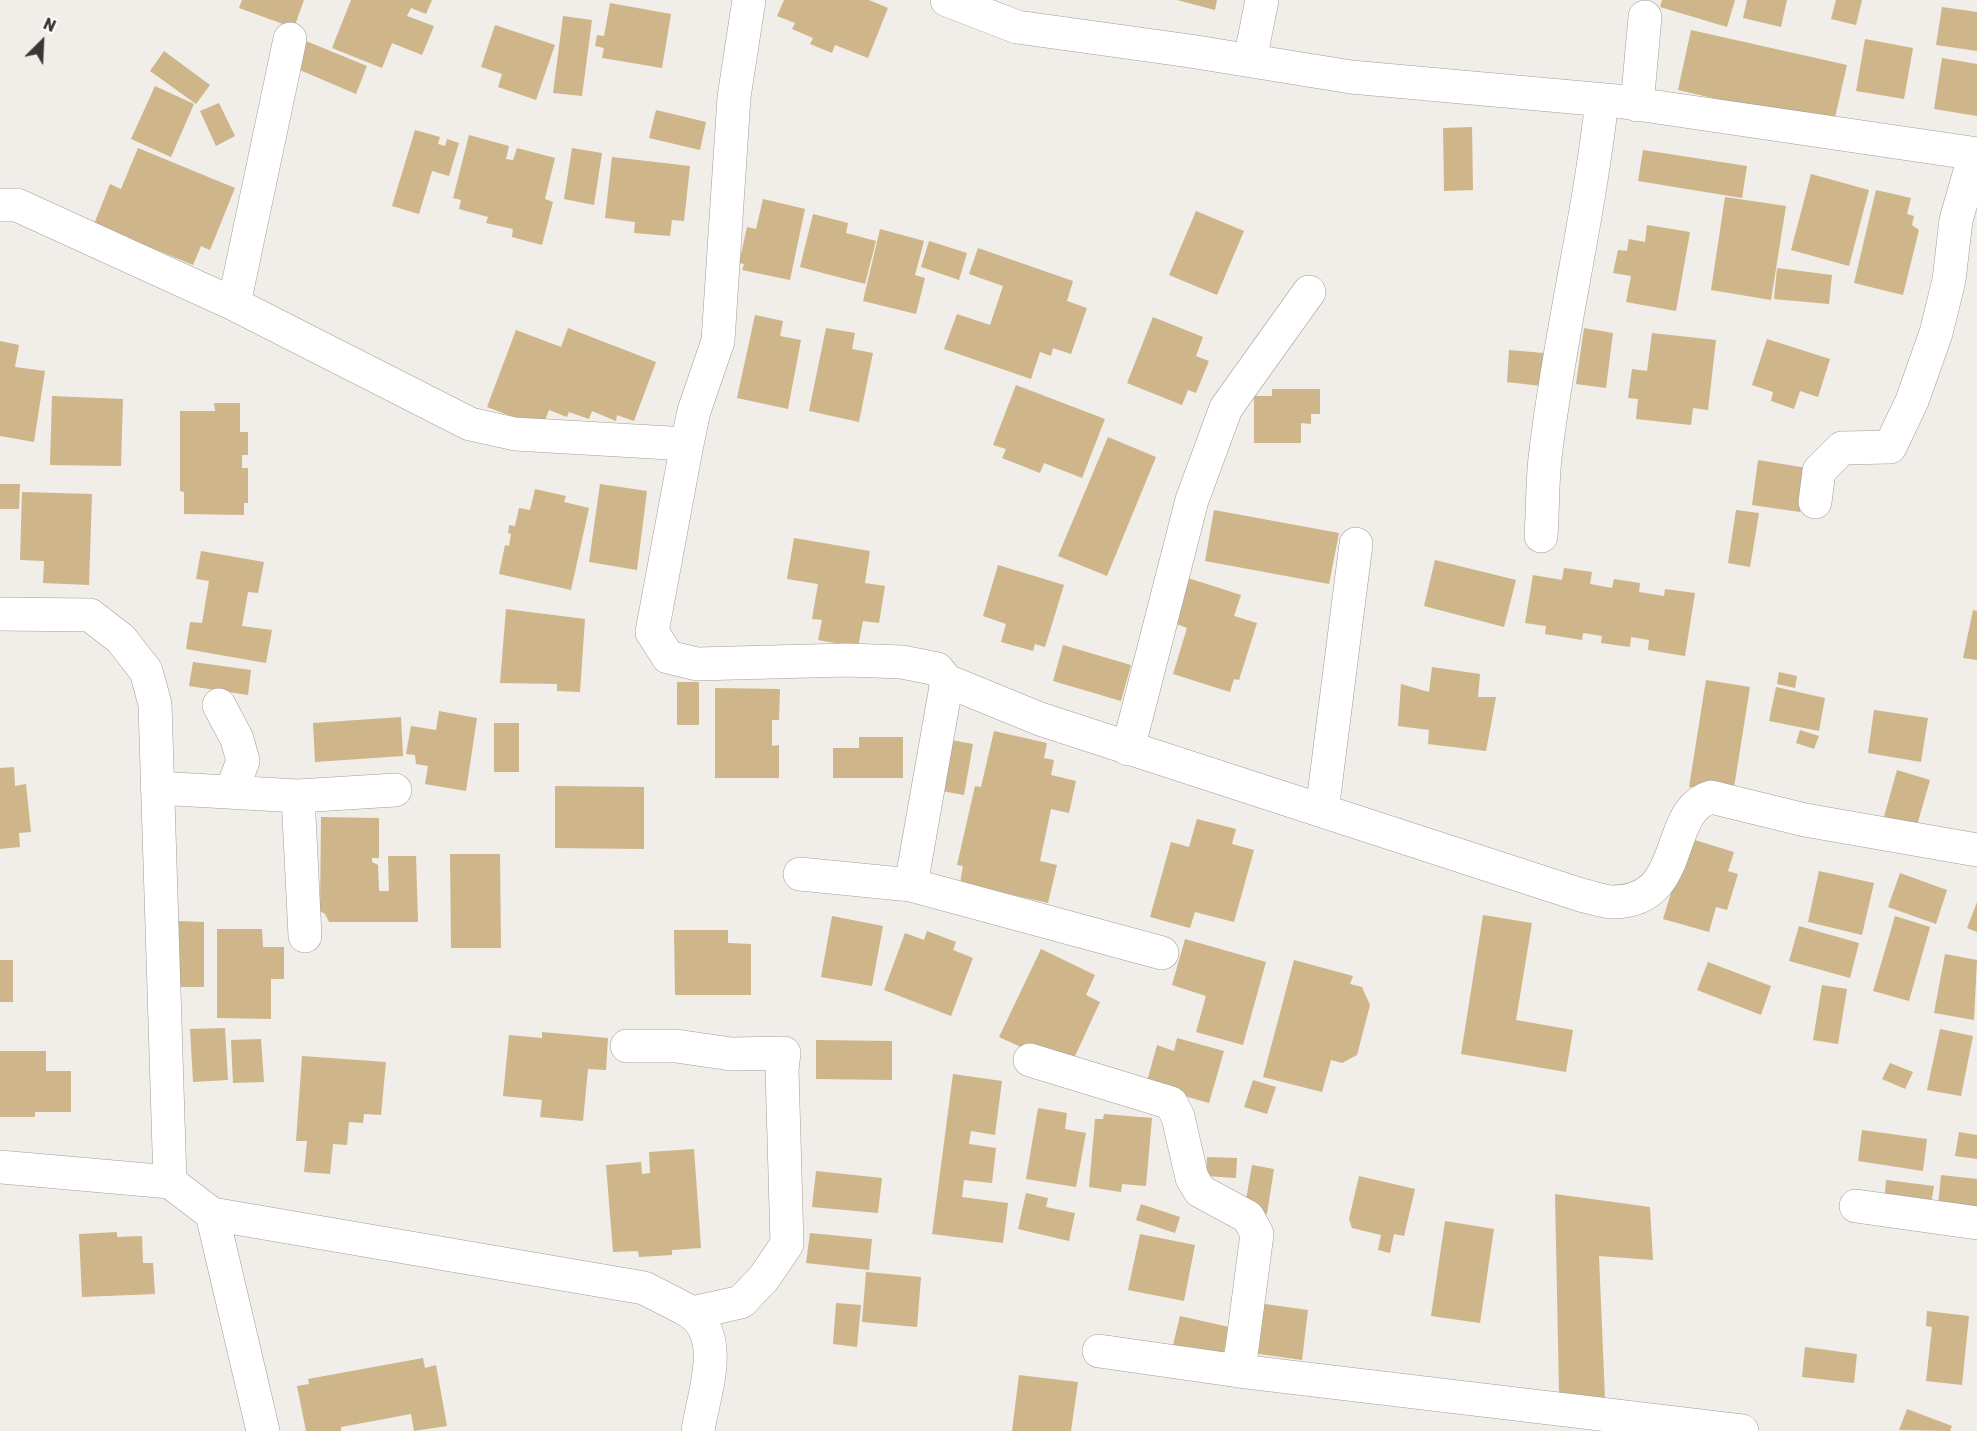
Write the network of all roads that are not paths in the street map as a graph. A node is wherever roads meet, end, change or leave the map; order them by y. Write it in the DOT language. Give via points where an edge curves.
graph roads {
  1 [pos="749,0"];
  2 [pos="947,0"];
  3 [pos="1262,0"];
  4 [pos="1645,17"];
  5 [pos="290,39"];
  6 [pos="1250,60"];
  7 [pos="1602,100"];
  8 [pos="1637,105"];
  9 [pos="1976,154"];
  10 [pos="0,205"];
  11 [pos="1309,292"];
  12 [pos="234,304"];
  13 [pos="687,444"];
  14 [pos="1815,502"];
  15 [pos="1541,536"];
  16 [pos="1356,544"];
  17 [pos="0,614"];
  18 [pos="947,681"];
  19 [pos="219,705"];
  20 [pos="1128,749"];
  21 [pos="158,788"];
  22 [pos="394,790"];
  23 [pos="231,792"];
  24 [pos="298,796"];
  25 [pos="1322,811"];
  26 [pos="1977,850"];
  27 [pos="800,874"];
  28 [pos="911,885"];
  29 [pos="305,936"];
  30 [pos="1162,953"];
  31 [pos="627,1046"];
  32 [pos="1030,1060"];
  33 [pos="0,1167"];
  34 [pos="170,1182"];
  35 [pos="1856,1206"];
  36 [pos="212,1214"];
  37 [pos="1977,1223"];
  38 [pos="692,1313"];
  39 [pos="1099,1351"];
  40 [pos="1239,1371"];
  41 [pos="263,1431"];
  42 [pos="698,1431"];
  43 [pos="1742,1431"];
  1 -- 13 [label="street" via="734,97 718,341"];
  2 -- 6 [label="street" via="1017,27"];
  3 -- 6 [label="street"];
  4 -- 8 [label="street"];
  5 -- 12 [label="street"];
  6 -- 7 [label="street" via="1351,77"];
  7 -- 8 [label="street"];
  7 -- 15 [label="street" via="1584,231 1558,361 1547,441"];
  8 -- 9 [label="street"];
  9 -- 14 [label="street" via="1956,220 1949,280 1936,333 1912,401 1890,447 1842,448 1819,471"];
  10 -- 12 [label="street" via="17,205"];
  11 -- 20 [label="street" via="1226,408 1192,500"];
  12 -- 13 [label="street" via="470,424 515,434"];
  13 -- 18 [label="street" via="652,632 668,657 697,664 902,662 937,669"];
  16 -- 25 [label="street"];
  17 -- 21 [label="street" via="90,615 121,639 146,671 154,704"];
  18 -- 20 [label="street"];
  18 -- 28 [label="street"];
  19 -- 23 [label="street" via="243,760"];
  20 -- 25 [label="street"];
  21 -- 23 [label="street"];
  21 -- 34 [label="street"];
  22 -- 24 [label="street"];
  23 -- 24 [label="street"];
  24 -- 29 [label="street"];
  25 -- 26 [label="street" via="1612,902 1638,897 1661,880 1688,812 1698,801 1711,797 1806,820"];
  27 -- 28 [label="street"];
  28 -- 30 [label="street"];
  31 -- 38 [label="street" via="676,1046 731,1054 784,1053 787,1244 764,1278 741,1302"];
  32 -- 40 [label="street" via="1171,1103 1192,1178 1200,1191 1248,1216 1257,1234"];
  33 -- 34 [label="street"];
  34 -- 36 [label="street"];
  35 -- 37 [label="street"];
  36 -- 38 [label="street" via="644,1288"];
  36 -- 41 [label="street"];
  38 -- 42 [label="street" via="708,1334 711,1360"];
  39 -- 40 [label="street"];
  40 -- 43 [label="street"];
}
